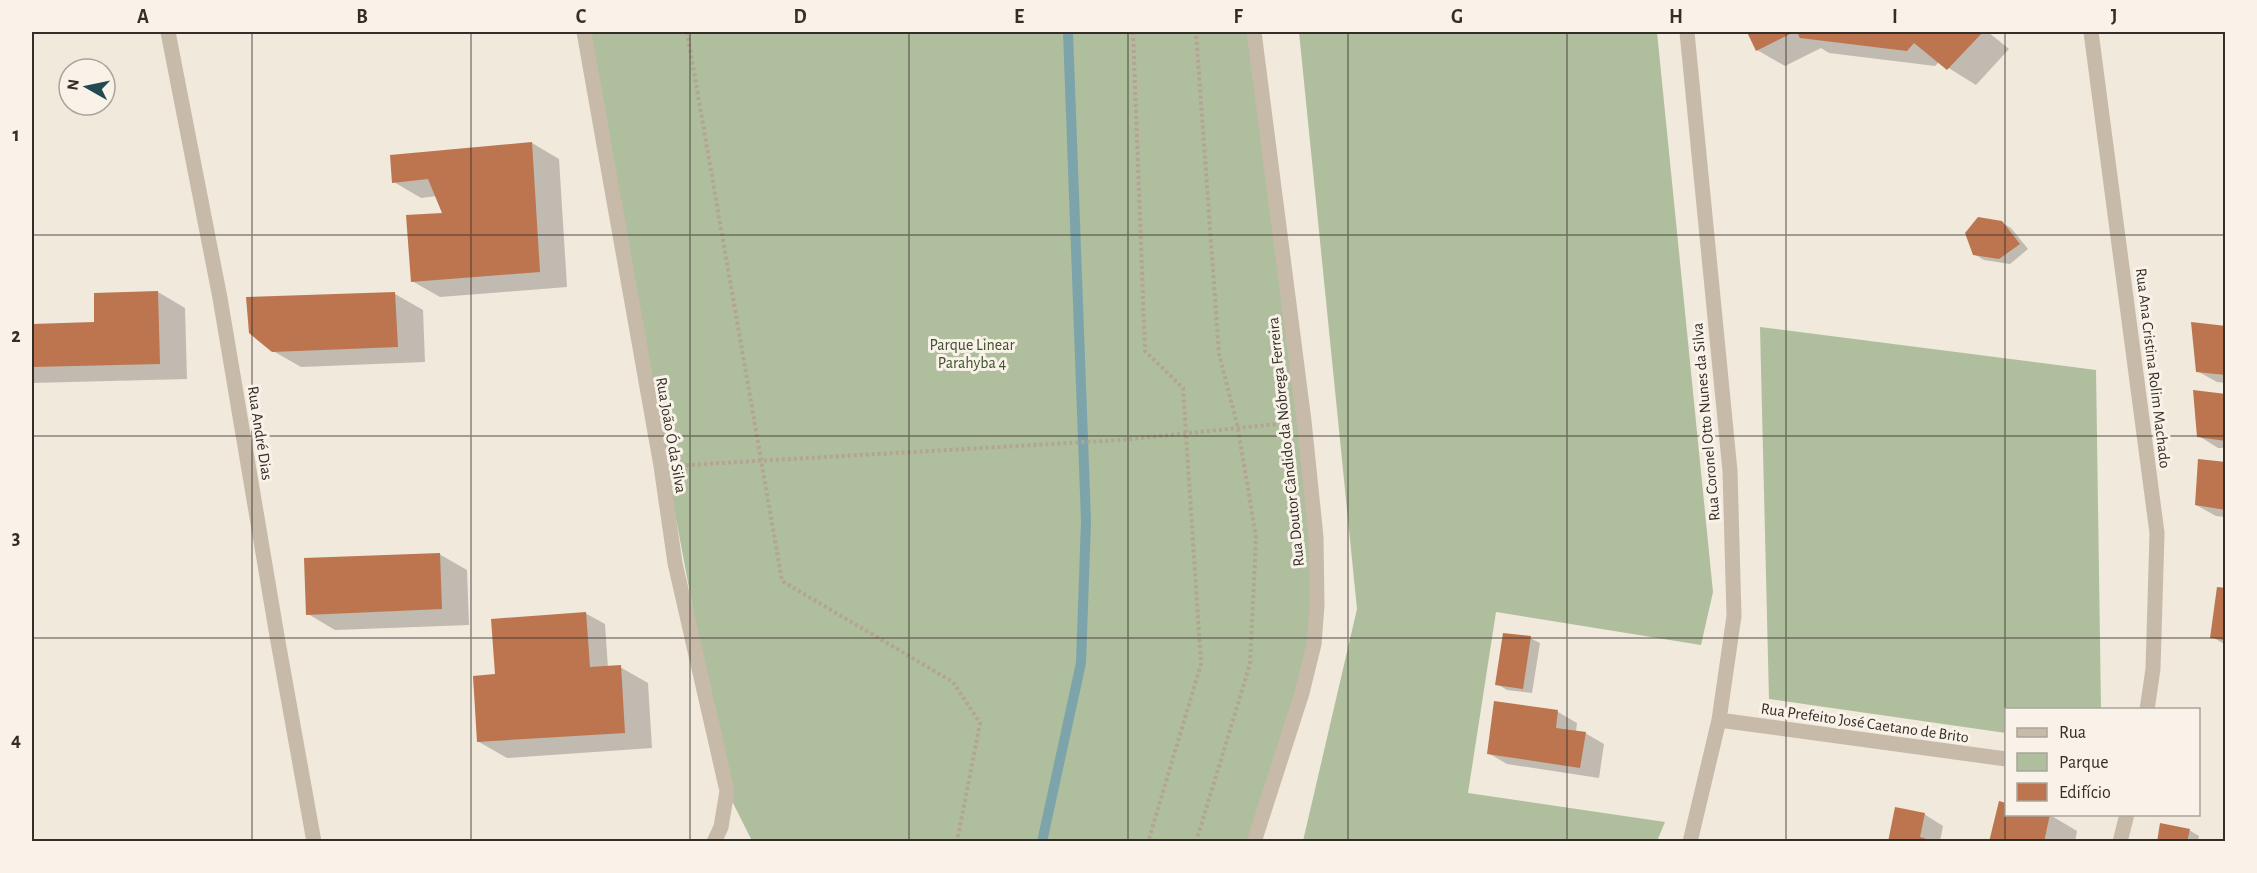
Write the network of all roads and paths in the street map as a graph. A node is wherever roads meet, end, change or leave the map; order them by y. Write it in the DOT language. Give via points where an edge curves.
graph roads {
  1 [pos="168,32"];
  2 [pos="584,32"];
  3 [pos="687,32"];
  4 [pos="1133,32"];
  5 [pos="1196,32"];
  6 [pos="1254,32"];
  7 [pos="1687,32"];
  8 [pos="2091,32"];
  9 [pos="1304,421"];
  10 [pos="1238,428"];
  11 [pos="1186,434"];
  12 [pos="761,461"];
  13 [pos="661,466"];
  14 [pos="2147,708"];
  15 [pos="1719,720"];
  16 [pos="2005,759"];
  17 [pos="2126,816"];
  18 [pos="314,842"];
  19 [pos="714,842"];
  20 [pos="957,842"];
  21 [pos="1148,842"];
  22 [pos="1196,842"];
  23 [pos="1254,842"];
  24 [pos="1690,842"];
  25 [pos="2120,842"];
  1 -- 18 [label="street, Rua André Dias" via="220,298"];
  2 -- 13 [label="street, Rua João Ó da Silva"];
  3 -- 12 [label="path"];
  4 -- 11 [label="path" via="1145,351 1183,388"];
  5 -- 10 [label="path" via="1219,354"];
  6 -- 9 [label="street, Rua Doutor Cândido da Nóbrega Ferreira"];
  7 -- 15 [label="street, Rua Coronel Otto Nunes da Silva" via="1730,471 1734,616"];
  8 -- 14 [label="street, Rua Ana Cristina Rolim Machado" via="2157,533 2153,669"];
  9 -- 10 [label="path"];
  9 -- 23 [label="street, Rua Doutor Cândido da Nóbrega Ferreira" via="1316,537 1314,645"];
  10 -- 11 [label="path"];
  10 -- 22 [label="path" via="1256,538 1250,664"];
  11 -- 12 [label="path"];
  11 -- 21 [label="path" via="1201,663"];
  12 -- 13 [label="path"];
  12 -- 20 [label="path" via="782,581 953,682 980,723"];
  13 -- 19 [label="street, Rua João Ó da Silva" via="675,563 727,791 721,827"];
  15 -- 16 [label="street, Rua Prefeito José Caetano de Brito"];
  15 -- 24 [label="street, Rua Coronel Otto Nunes da Silva"];
  17 -- 25 [label="street"];
}
